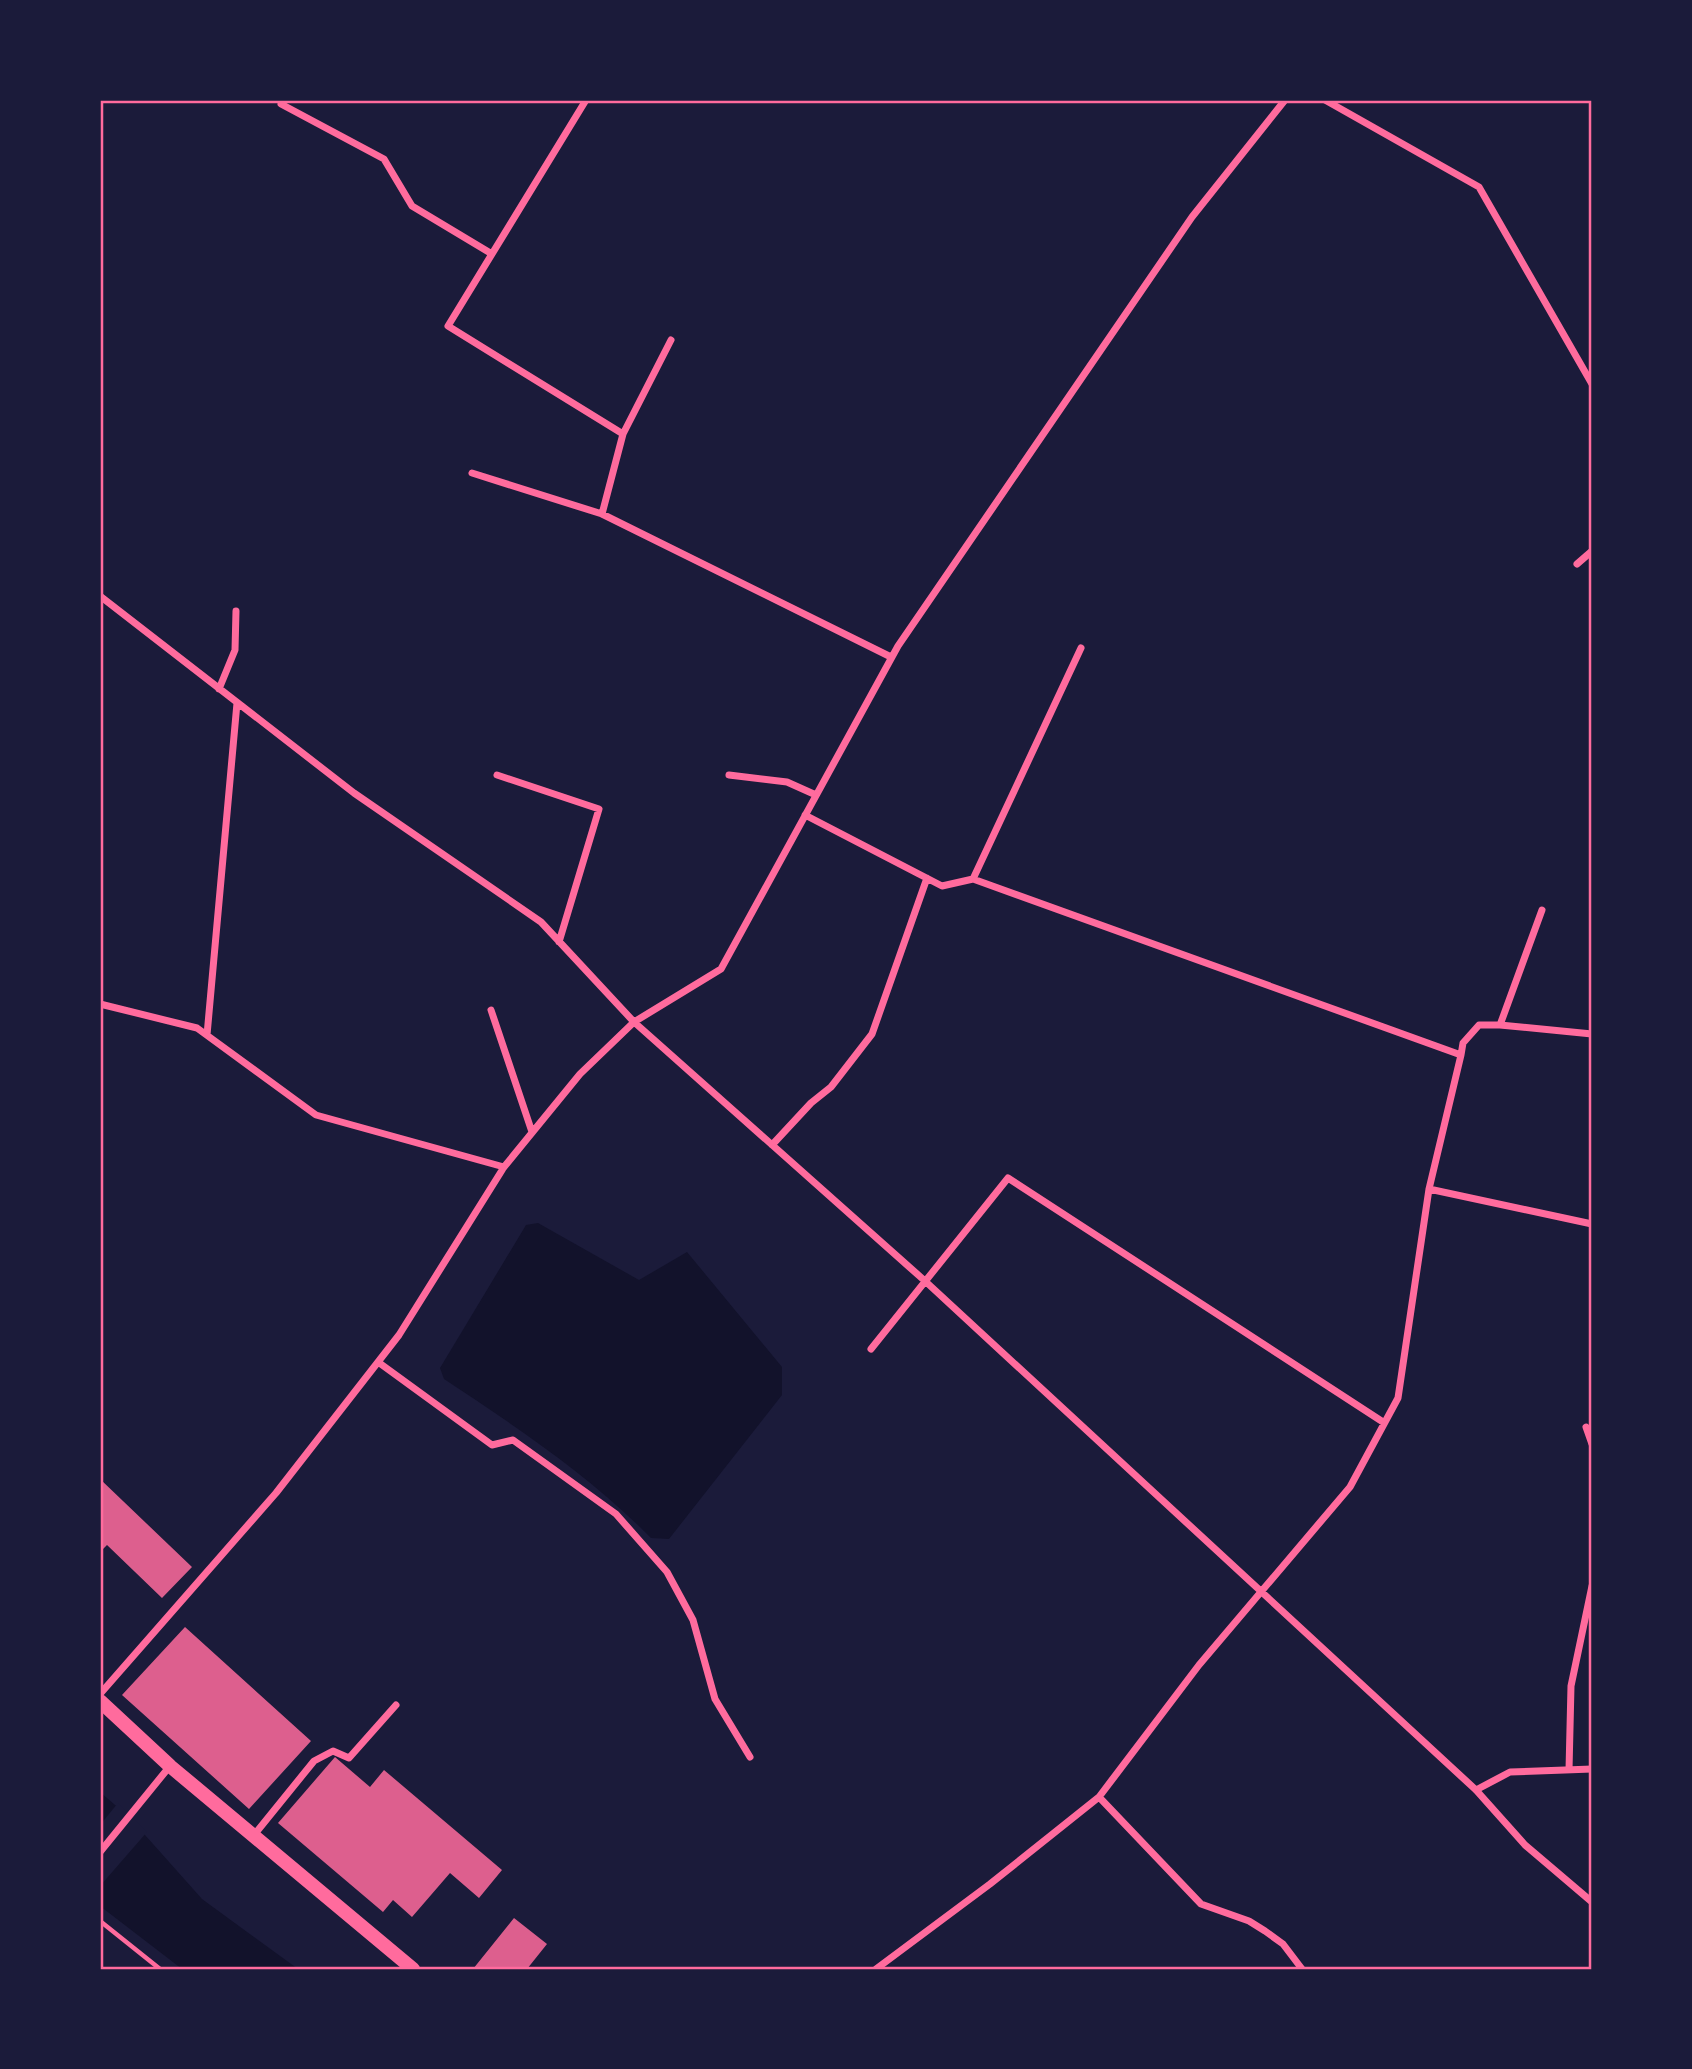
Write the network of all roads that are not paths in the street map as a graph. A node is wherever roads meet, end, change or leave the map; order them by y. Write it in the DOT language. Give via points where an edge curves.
graph roads {
  1 [pos="283,100"];
  2 [pos="586,100"];
  3 [pos="1325,100"];
  4 [pos="1281,101"];
  5 [pos="492,254"];
  6 [pos="671,340"];
  7 [pos="1592,384"];
  8 [pos="622,434"];
  9 [pos="472,473"];
  10 [pos="602,514"];
  11 [pos="1592,551"];
  12 [pos="1577,564"];
  13 [pos="100,596"];
  14 [pos="236,611"];
  15 [pos="1081,648"];
  16 [pos="891,657"];
  17 [pos="219,689"];
  18 [pos="237,704"];
  19 [pos="497,775"];
  20 [pos="729,775"];
  21 [pos="817,795"];
  22 [pos="805,815"];
  23 [pos="928,878"];
  24 [pos="973,879"];
  25 [pos="1542,910"];
  26 [pos="559,942"];
  27 [pos="100,1004"];
  28 [pos="491,1010"];
  29 [pos="634,1023"];
  30 [pos="1500,1025"];
  31 [pos="1592,1034"];
  32 [pos="207,1035"];
  33 [pos="1461,1055"];
  34 [pos="532,1132"];
  35 [pos="772,1145"];
  36 [pos="505,1167"];
  37 [pos="1429,1189"];
  38 [pos="1592,1224"];
  39 [pos="925,1281"];
  40 [pos="871,1349"];
  41 [pos="378,1362"];
  42 [pos="1383,1422"];
  43 [pos="1586,1427"];
  44 [pos="1592,1444"];
  45 [pos="1592,1586"];
  46 [pos="1262,1594"];
  47 [pos="100,1694"];
  48 [pos="100,1701"];
  49 [pos="396,1705"];
  50 [pos="750,1756"];
  51 [pos="170,1766"];
  52 [pos="1592,1769"];
  53 [pos="1569,1770"];
  54 [pos="1476,1790"];
  55 [pos="1099,1797"];
  56 [pos="254,1835"];
  57 [pos="100,1852"];
  58 [pos="1592,1902"];
  59 [pos="413,1969"];
  60 [pos="876,1969"];
  61 [pos="1302,1969"];
  1 -- 5 [label="street" via="281,104 384,159 412,206"];
  2 -- 5 [label="street"];
  3 -- 7 [label="street" via="1479,187"];
  4 -- 16 [label="street" via="1192,217"];
  5 -- 8 [label="street" via="448,326"];
  6 -- 8 [label="street"];
  8 -- 10 [label="street"];
  9 -- 10 [label="street"];
  10 -- 16 [label="street"];
  11 -- 12 [label="street"];
  13 -- 17 [label="street"];
  14 -- 17 [label="street" via="235,650"];
  15 -- 24 [label="street"];
  16 -- 21 [label="street"];
  17 -- 18 [label="street"];
  18 -- 26 [label="street" via="354,793 541,922"];
  18 -- 32 [label="street"];
  19 -- 26 [label="street" via="598,809"];
  20 -- 21 [label="street" via="787,782"];
  21 -- 22 [label="street"];
  22 -- 23 [label="street"];
  22 -- 29 [label="street" via="721,969"];
  23 -- 24 [label="street" via="942,886"];
  23 -- 35 [label="street" via="872,1034 831,1087"];
  24 -- 33 [label="street"];
  25 -- 30 [label="street"];
  26 -- 29 [label="street"];
  27 -- 32 [label="street" via="197,1028"];
  28 -- 34 [label="street"];
  29 -- 34 [label="street" via="580,1074"];
  29 -- 35 [label="street"];
  30 -- 31 [label="street"];
  30 -- 33 [label="street" via="1479,1025 1463,1042"];
  32 -- 36 [label="street" via="316,1115"];
  33 -- 37 [label="street"];
  34 -- 36 [label="street"];
  35 -- 39 [label="street"];
  36 -- 41 [label="street"];
  37 -- 38 [label="street"];
  37 -- 42 [label="street" via="1398,1398"];
  39 -- 40 [label="street"];
  39 -- 42 [label="street" via="1008,1178"];
  39 -- 46 [label="street"];
  41 -- 47 [label="street" via="275,1493"];
  41 -- 50 [label="street" via="492,1445 513,1440 616,1514 667,1572 693,1620 715,1699"];
  42 -- 46 [label="street" via="1350,1486"];
  43 -- 44 [label="street"];
  45 -- 53 [label="street" via="1571,1686"];
  46 -- 54 [label="street"];
  46 -- 55 [label="street" via="1199,1665"];
  48 -- 51 [label="main road"];
  49 -- 56 [label="street" via="349,1758 333,1751 314,1761"];
  51 -- 56 [label="main road"];
  51 -- 57 [label="street"];
  52 -- 53 [label="street"];
  53 -- 54 [label="street" via="1510,1772"];
  54 -- 58 [label="street" via="1525,1845"];
  55 -- 60 [label="street"];
  55 -- 61 [label="street" via="1201,1904 1265,1931 1283,1944"];
  56 -- 59 [label="main road"];
}
